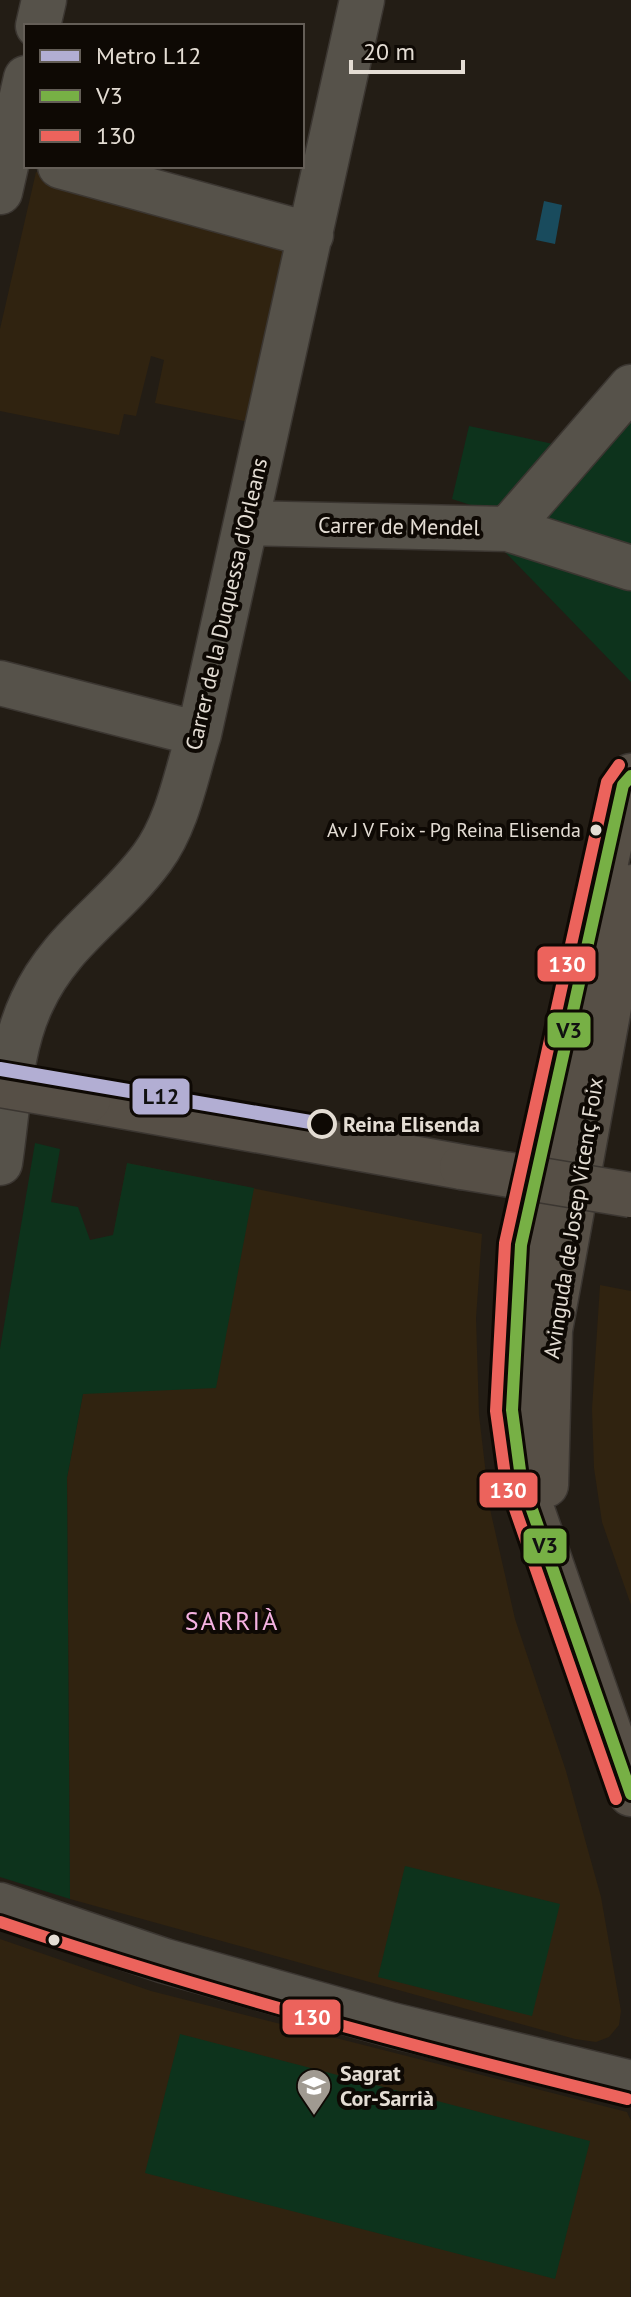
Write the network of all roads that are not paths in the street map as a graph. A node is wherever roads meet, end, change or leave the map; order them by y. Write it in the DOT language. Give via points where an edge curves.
graph roads {
  1 [pos="44,0"];
  2 [pos="362,0"];
  3 [pos="38,24"];
  4 [pos="24,88"];
  5 [pos="9,162"];
  6 [pos="67,168"];
  7 [pos="311,235"];
  8 [pos="631,387"];
  9 [pos="246,523"];
  10 [pos="508,529"];
  11 [pos="631,568"];
  12 [pos="0,683"];
  13 [pos="199,734"];
  14 [pos="631,776"];
  15 [pos="631,887"];
  16 [pos="0,1085"];
  17 [pos="0,1163"];
  18 [pos="631,1195"];
  19 [pos="548,1551"];
  20 [pos="631,1794"];
  21 [pos="0,1905"];
  22 [pos="631,2083"];
  1 -- 3 [label="street"];
  2 -- 7 [label="street, Carrer de la Duquessa d'Orleans"];
  4 -- 5 [label="street"];
  6 -- 7 [label="street"];
  7 -- 9 [label="street, Carrer de la Duquessa d'Orleans"];
  8 -- 10 [label="street, Carrer de Mendel"];
  9 -- 10 [label="street, Carrer de Mendel"];
  9 -- 13 [label="street, Carrer de la Duquessa d'Orleans"];
  10 -- 11 [label="street"];
  12 -- 13 [label="street"];
  13 -- 17 [label="street, Carrer de la Duquessa d'Orleans" via="168,832 154,856 63,949 32,1002 20,1033"];
  14 -- 19 [label="street, Avinguda de Josep Vicenç Foix" via="623,785 587,938 516,1285 512,1410 521,1478"];
  15 -- 19 [label="street, Avinguda de Josep Vicenç Foix" via="550,1330 544,1444"];
  16 -- 18 [label="street, bridge"];
  19 -- 20 [label="street, Avinguda de Josep Vicenç Foix"];
  21 -- 22 [label="street" via="165,1961 392,2025"];
}
